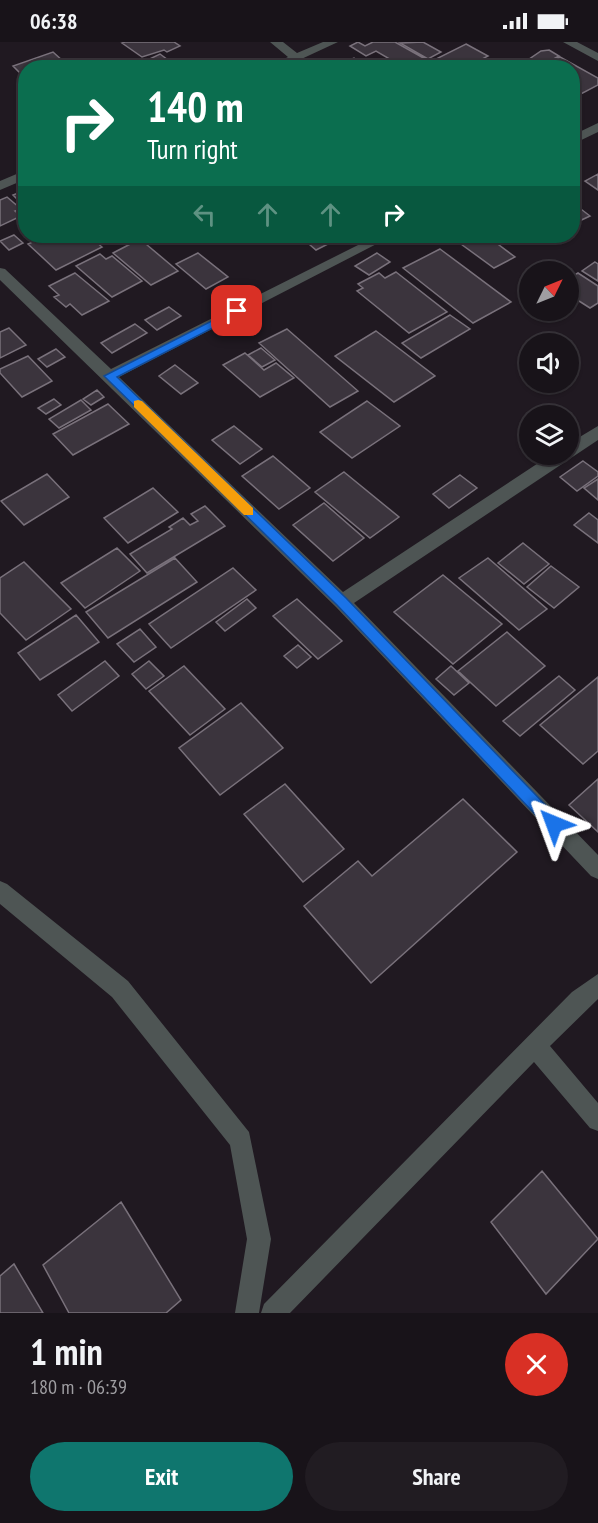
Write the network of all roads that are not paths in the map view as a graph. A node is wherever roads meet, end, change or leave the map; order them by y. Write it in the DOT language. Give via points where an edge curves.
graph roads {
  1 [pos="276,42"];
  2 [pos="332,42"];
  3 [pos="569,42"];
  4 [pos="296,57"];
  5 [pos="598,58"];
  6 [pos="289,60"];
  7 [pos="598,127"];
  8 [pos="580,136"];
  9 [pos="18,178"];
  10 [pos="0,186"];
  11 [pos="371,243"];
  12 [pos="0,272"];
  13 [pos="109,376"];
  14 [pos="598,432"];
  15 [pos="579,445"];
  16 [pos="548,465"];
  17 [pos="342,602"];
  18 [pos="598,869"];
  19 [pos="0,891"];
  20 [pos="598,985"];
  21 [pos="535,1046"];
  22 [pos="598,1120"];
  23 [pos="247,1313"];
  24 [pos="273,1313"];
  1 -- 4 [label="street"];
  2 -- 4 [label="street"];
  3 -- 5 [label="street"];
  4 -- 6 [label="street"];
  7 -- 8 [label="street"];
  9 -- 10 [label="street"];
  11 -- 13 [label="street"];
  12 -- 13 [label="street"];
  13 -- 17 [label="street"];
  14 -- 15 [label="street"];
  16 -- 17 [label="street"];
  17 -- 18 [label="street"];
  19 -- 23 [label="street" via="120,989 241,1140 259,1239"];
  20 -- 21 [label="street"];
  21 -- 22 [label="street"];
  21 -- 24 [label="street"];
}
